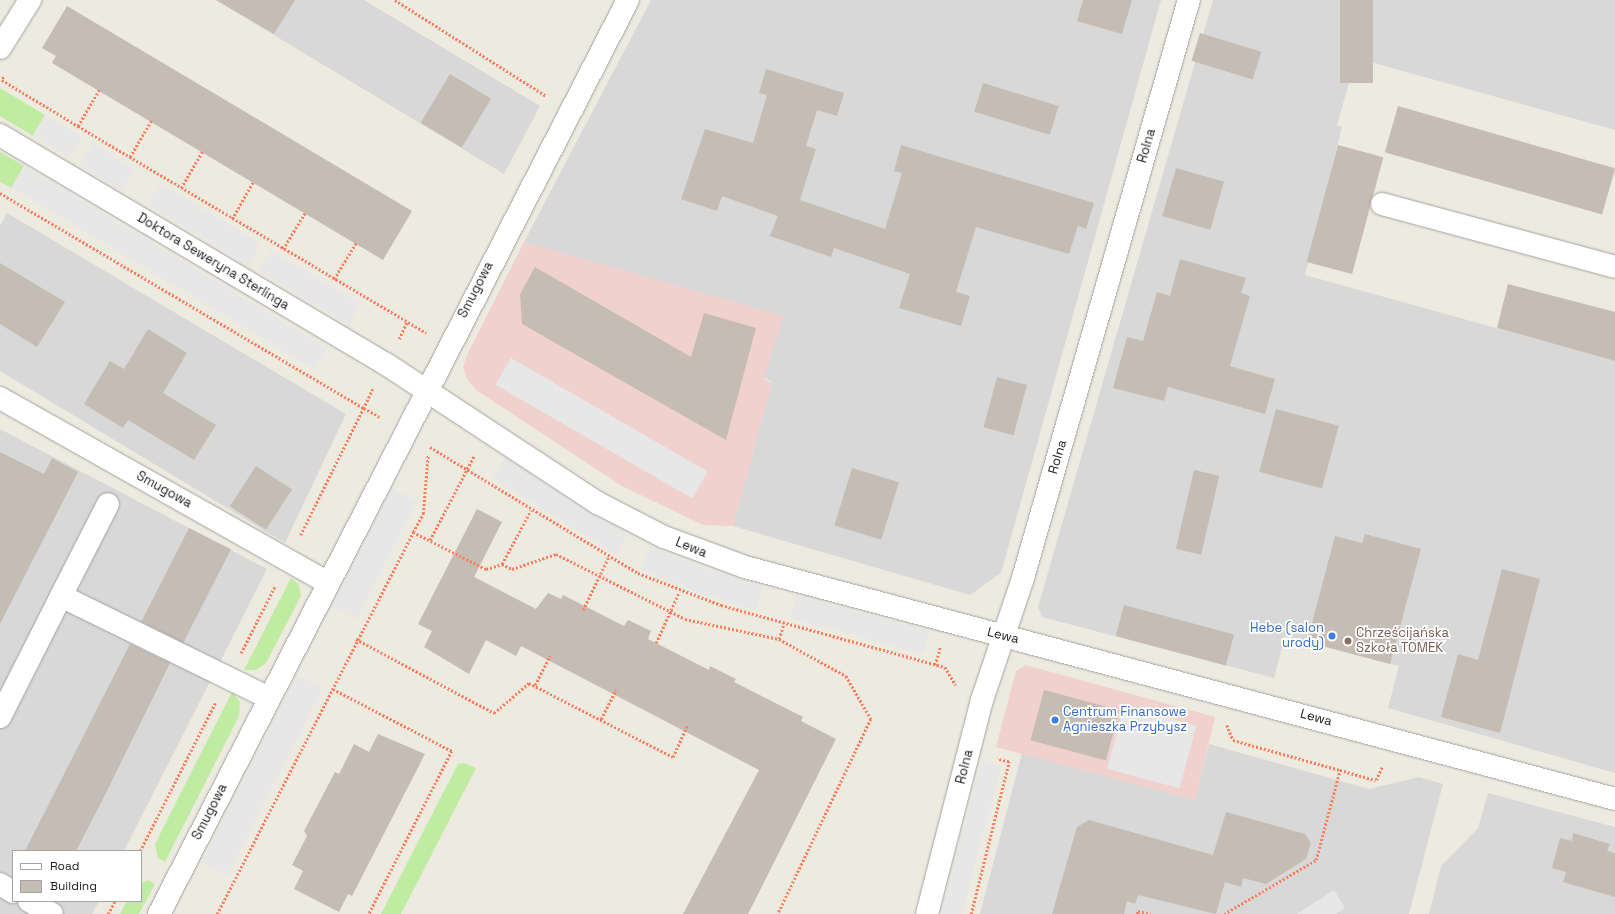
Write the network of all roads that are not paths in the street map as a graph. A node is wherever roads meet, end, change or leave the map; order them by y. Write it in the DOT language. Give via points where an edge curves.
graph roads {
  1 [pos="30,0"];
  2 [pos="628,0"];
  3 [pos="1189,0"];
  4 [pos="0,48"];
  5 [pos="0,135"];
  6 [pos="1382,204"];
  7 [pos="1615,267"];
  8 [pos="425,390"];
  9 [pos="0,398"];
  10 [pos="108,504"];
  11 [pos="327,582"];
  12 [pos="61,596"];
  13 [pos="1004,636"];
  14 [pos="268,698"];
  15 [pos="0,717"];
  16 [pos="1615,799"];
  17 [pos="0,884"];
  18 [pos="12,891"];
  19 [pos="31,902"];
  20 [pos="52,914"];
  21 [pos="159,914"];
  22 [pos="927,914"];
  1 -- 4 [label="street"];
  2 -- 8 [label="street, Smugowa" via="569,109"];
  3 -- 13 [label="street, Rolna"];
  5 -- 8 [label="street, Doktora Seweryna Sterlinga"];
  6 -- 7 [label="street"];
  8 -- 11 [label="street, Smugowa"];
  8 -- 13 [label="street, Lewa" via="604,506 708,555"];
  9 -- 11 [label="street, Smugowa"];
  10 -- 12 [label="street"];
  11 -- 14 [label="street, Smugowa"];
  12 -- 14 [label="street"];
  12 -- 15 [label="street"];
  13 -- 16 [label="street, Lewa"];
  13 -- 22 [label="street, Rolna" via="982,700"];
  14 -- 21 [label="street, Smugowa"];
  17 -- 18 [label="street"];
  19 -- 20 [label="street"];
}
